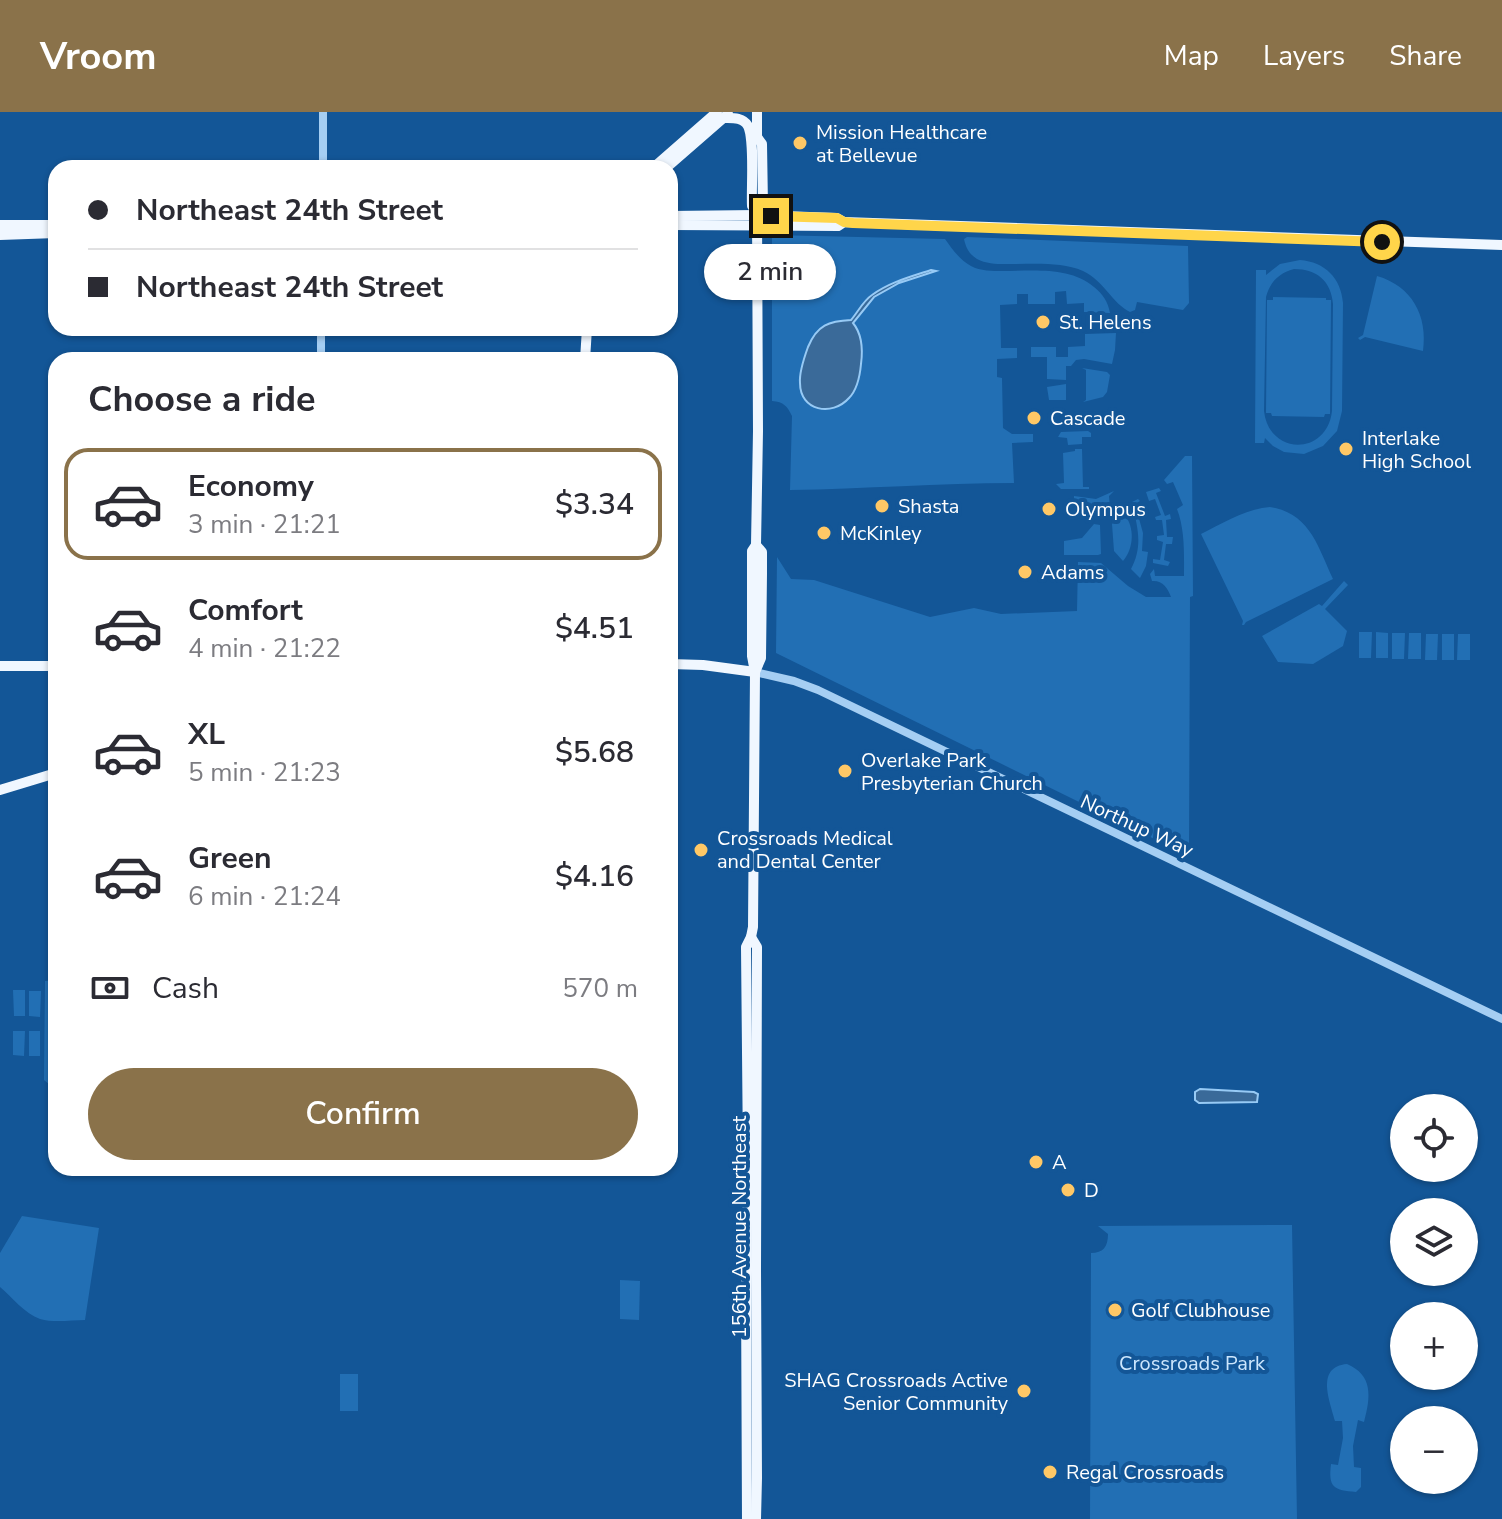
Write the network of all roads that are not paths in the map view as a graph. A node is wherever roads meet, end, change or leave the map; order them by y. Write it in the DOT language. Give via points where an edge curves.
graph roads {
  1 [pos="323,112"];
  2 [pos="757,112"];
  3 [pos="724,114"];
  4 [pos="754,140"];
  5 [pos="323,160"];
  6 [pos="664,160"];
  7 [pos="675,160"];
  8 [pos="678,216"];
  9 [pos="757,217"];
  10 [pos="678,224"];
  11 [pos="0,225"];
  12 [pos="48,225"];
  13 [pos="48,233"];
  14 [pos="0,235"];
  15 [pos="1502,245"];
  16 [pos="678,664"];
  17 [pos="0,666"];
  18 [pos="48,666"];
  19 [pos="755,672"];
  20 [pos="48,775"];
  21 [pos="0,790"];
  22 [pos="751,937"];
  23 [pos="1502,1019"];
  24 [pos="748,1157"];
  25 [pos="757,1216"];
  26 [pos="747,1519"];
  27 [pos="756,1519"];
  1 -- 5 [label="street"];
  2 -- 4 [label="main road, 156th Avenue Northeast"];
  3 -- 4 [label="main road" via="745,122"];
  3 -- 6 [label="main road"];
  3 -- 7 [label="main road"];
  4 -- 9 [label="main road, 156th Avenue Northeast" via="751,205"];
  8 -- 9 [label="main road"];
  9 -- 10 [label="main road"];
  9 -- 15 [label="main road"];
  9 -- 19 [label="main road, 156th Avenue Northeast"];
  11 -- 12 [label="main road"];
  13 -- 14 [label="main road"];
  16 -- 19 [label="main road"];
  17 -- 18 [label="main road"];
  19 -- 22 [label="main road, 156th Avenue Northeast"];
  19 -- 23 [label="street, Northup Way" via="818,690"];
  20 -- 21 [label="main road"];
  22 -- 24 [label="main road, 156th Avenue Northeast" via="746,947"];
  22 -- 25 [label="main road, 156th Avenue Northeast" via="757,947"];
  24 -- 25 [label="main road"];
  24 -- 26 [label="main road, 156th Avenue Northeast"];
  25 -- 27 [label="main road, 156th Avenue Northeast"];
}
